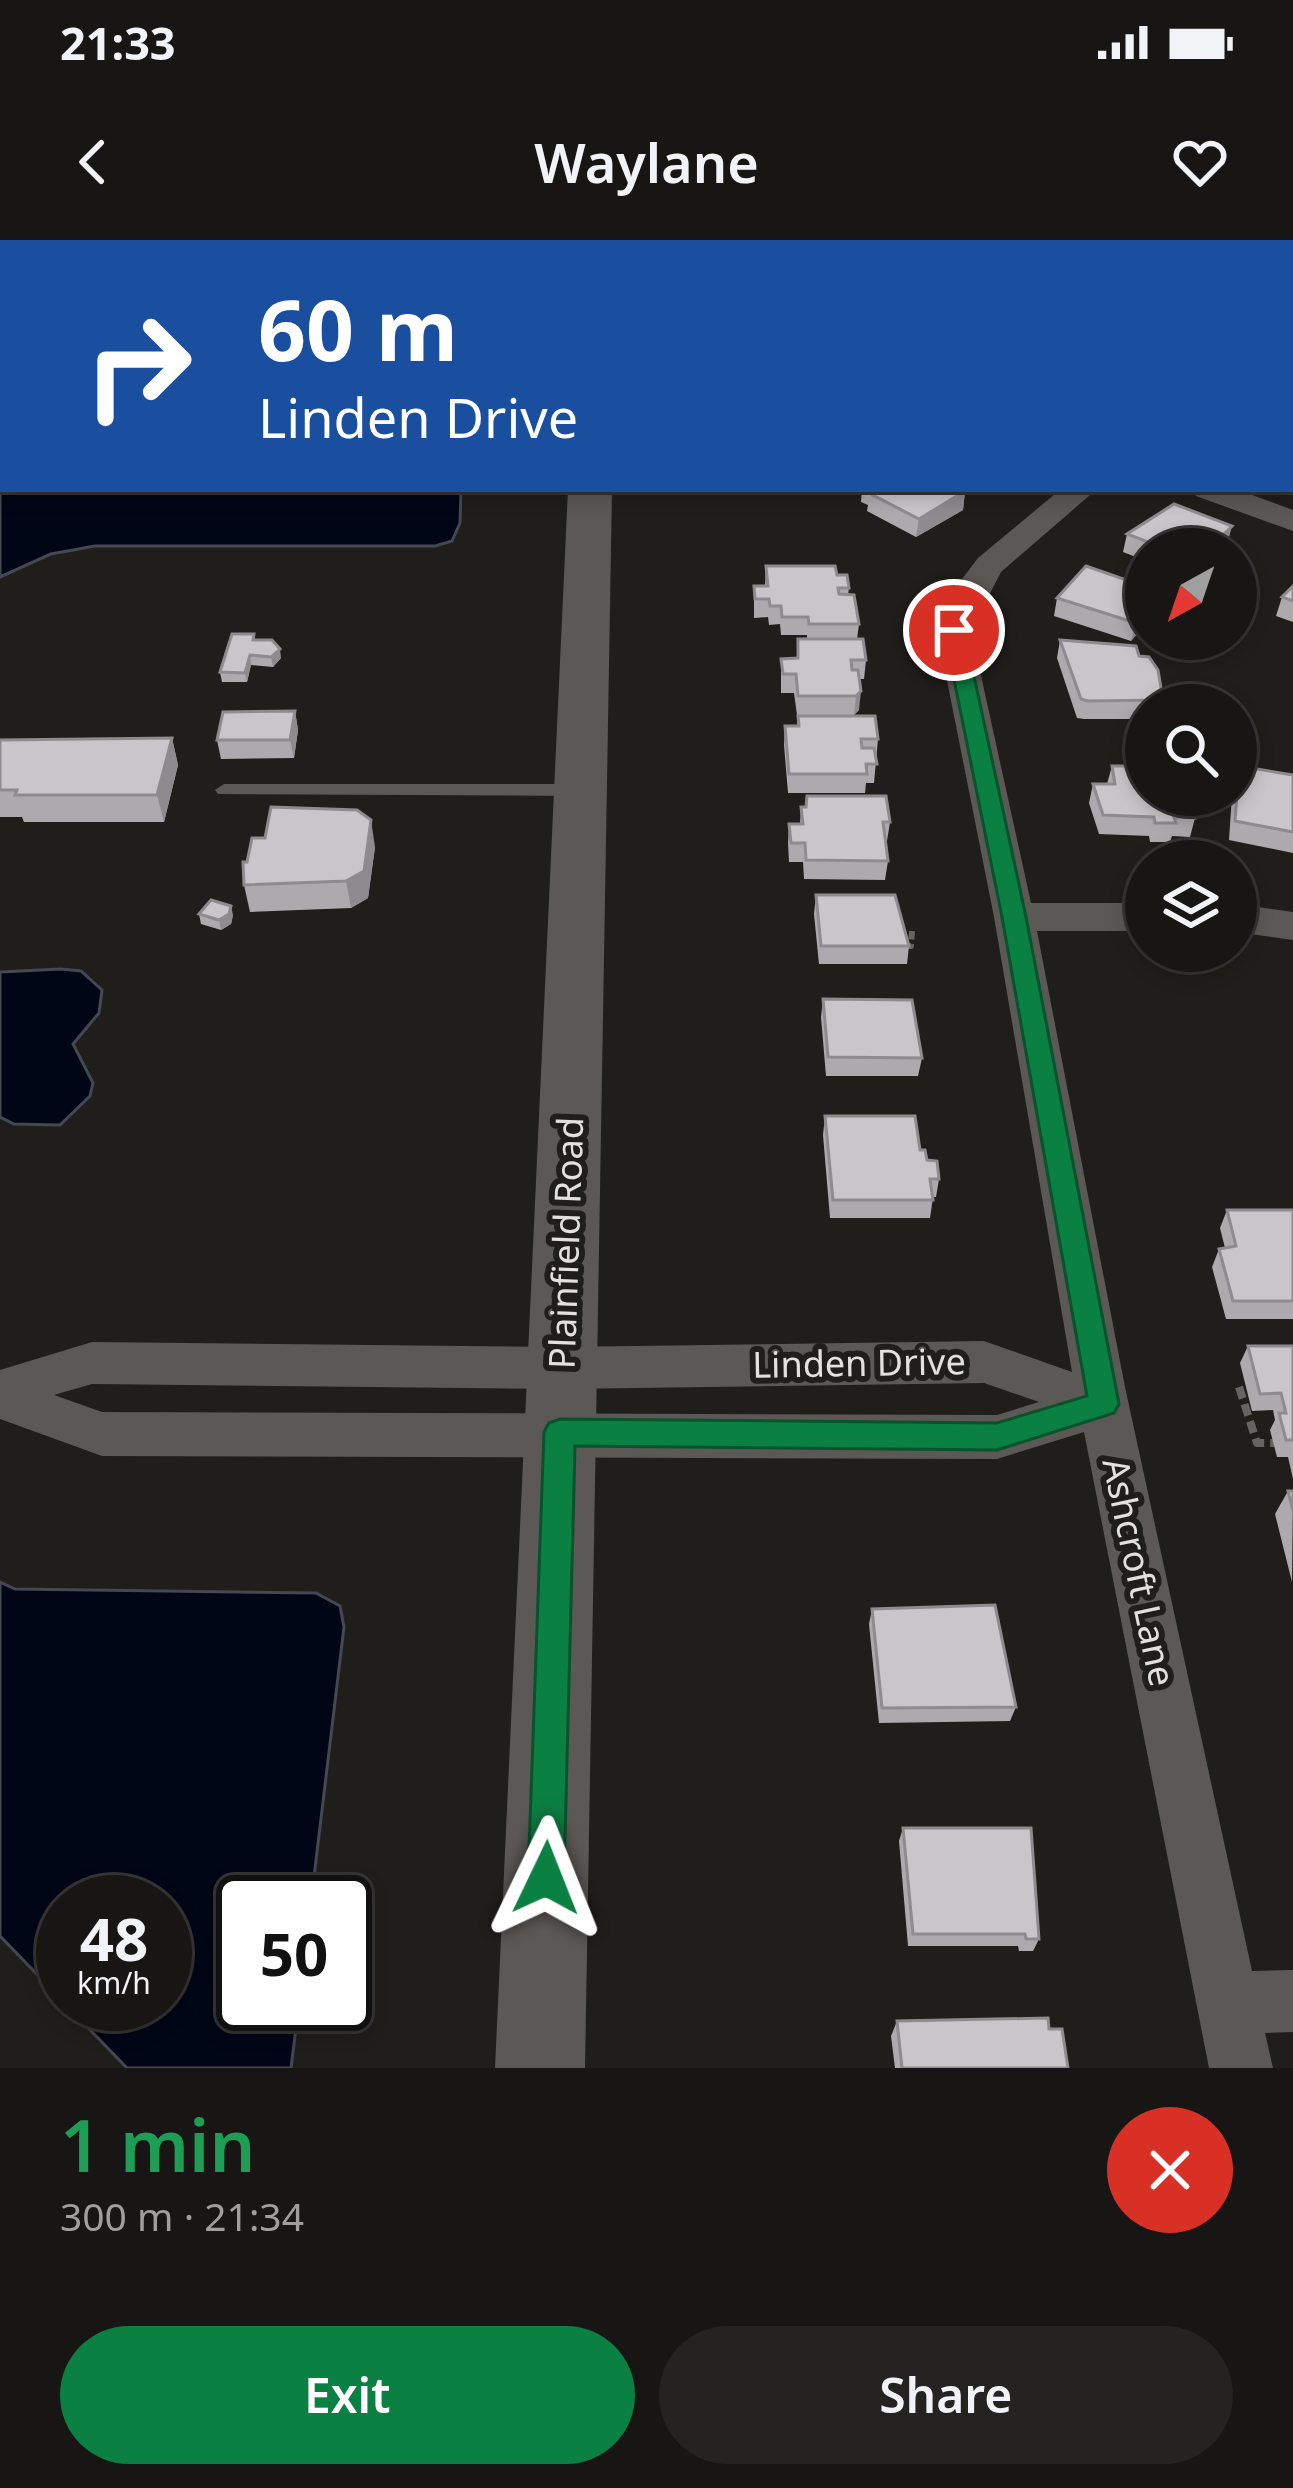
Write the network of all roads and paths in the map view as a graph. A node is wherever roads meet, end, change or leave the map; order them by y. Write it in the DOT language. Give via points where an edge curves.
graph roads {
  1 [pos="590,492"];
  2 [pos="1073,492"];
  3 [pos="1215,492"];
  4 [pos="1293,521"];
  5 [pos="224,790"];
  6 [pos="579,790"];
  7 [pos="1125,916"];
  8 [pos="1014,917"];
  9 [pos="1257,921"];
  10 [pos="1293,926"];
  11 [pos="912,931"];
  12 [pos="904,946"];
  13 [pos="1238,1387"];
  14 [pos="0,1394"];
  15 [pos="561,1400"];
  16 [pos="1104,1404"];
  17 [pos="1274,1444"];
  18 [pos="1293,2001"];
  19 [pos="1228,2003"];
  20 [pos="540,2068"];
  21 [pos="1241,2068"];
  1 -- 6 [label="main road, Plainfield Road"];
  2 -- 8 [label="street, Ashcroft Lane" via="991,560 967,589 954,630"];
  3 -- 4 [label="street"];
  5 -- 6 [label="lane"];
  6 -- 15 [label="main road, Plainfield Road"];
  7 -- 8 [label="street"];
  8 -- 16 [label="street, Ashcroft Lane"];
  9 -- 10 [label="street"];
  11 -- 12 [label="path"];
  13 -- 17 [label="path" via="1257,1442"];
  14 -- 15 [label="street, Linden Drive" via="92,1363"];
  14 -- 15 [label="street, Linden Drive" via="102,1434"];
  15 -- 16 [label="street, Linden Drive" via="997,1437"];
  15 -- 16 [label="street, Linden Drive" via="984,1362"];
  15 -- 20 [label="main road, Plainfield Road"];
  16 -- 19 [label="street, Ashcroft Lane"];
  18 -- 19 [label="street"];
  19 -- 21 [label="street, Ashcroft Lane"];
}
